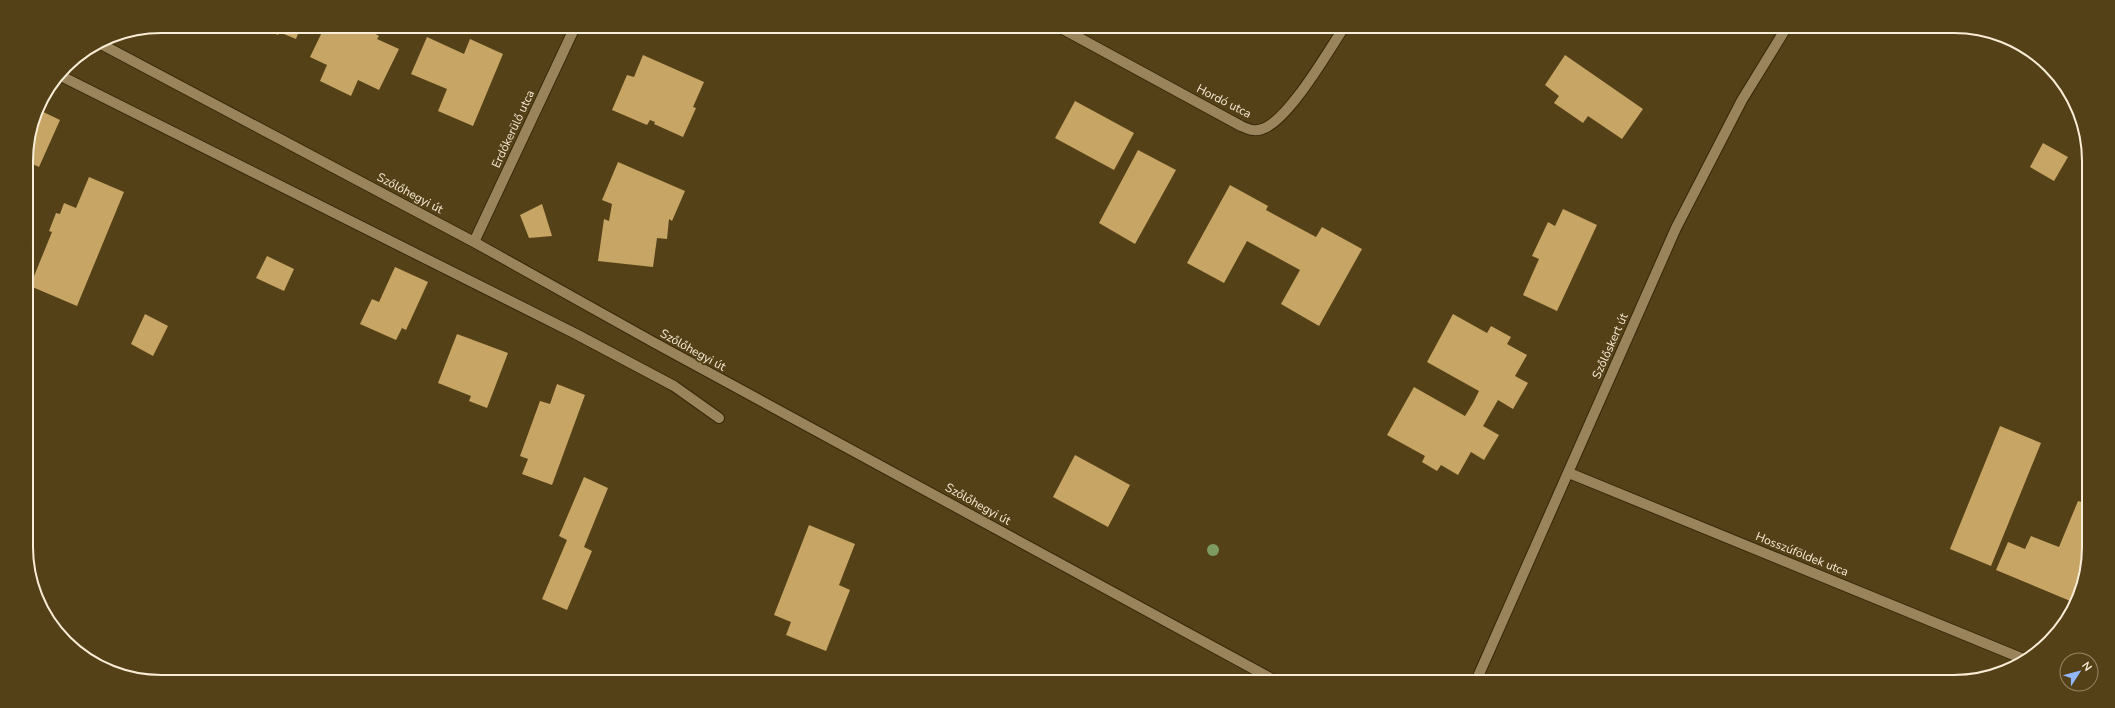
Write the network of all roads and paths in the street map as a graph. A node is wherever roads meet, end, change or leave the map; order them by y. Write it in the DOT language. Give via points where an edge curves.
graph roads {
  1 [pos="572,33"];
  2 [pos="1069,33"];
  3 [pos="1340,33"];
  4 [pos="1783,33"];
  5 [pos="105,46"];
  6 [pos="65,78"];
  7 [pos="474,242"];
  8 [pos="719,418"];
  9 [pos="1569,473"];
  10 [pos="2019,657"];
  11 [pos="1265,675"];
  12 [pos="1479,675"];
  1 -- 7 [label="street, Erdőkerülő utca"];
  2 -- 3 [label="street, Hordó utca" via="1241,126 1255,131 1272,123 1293,102"];
  4 -- 9 [label="street, Szőlőskert út" via="1742,100 1676,228"];
  5 -- 7 [label="street, Szőlőhegyi út"];
  6 -- 8 [label="street" via="576,334 674,386"];
  7 -- 11 [label="street, Szőlőhegyi út"];
  9 -- 10 [label="street, Hosszúföldek utca"];
  9 -- 12 [label="street, Szőlőskert út"];
}
